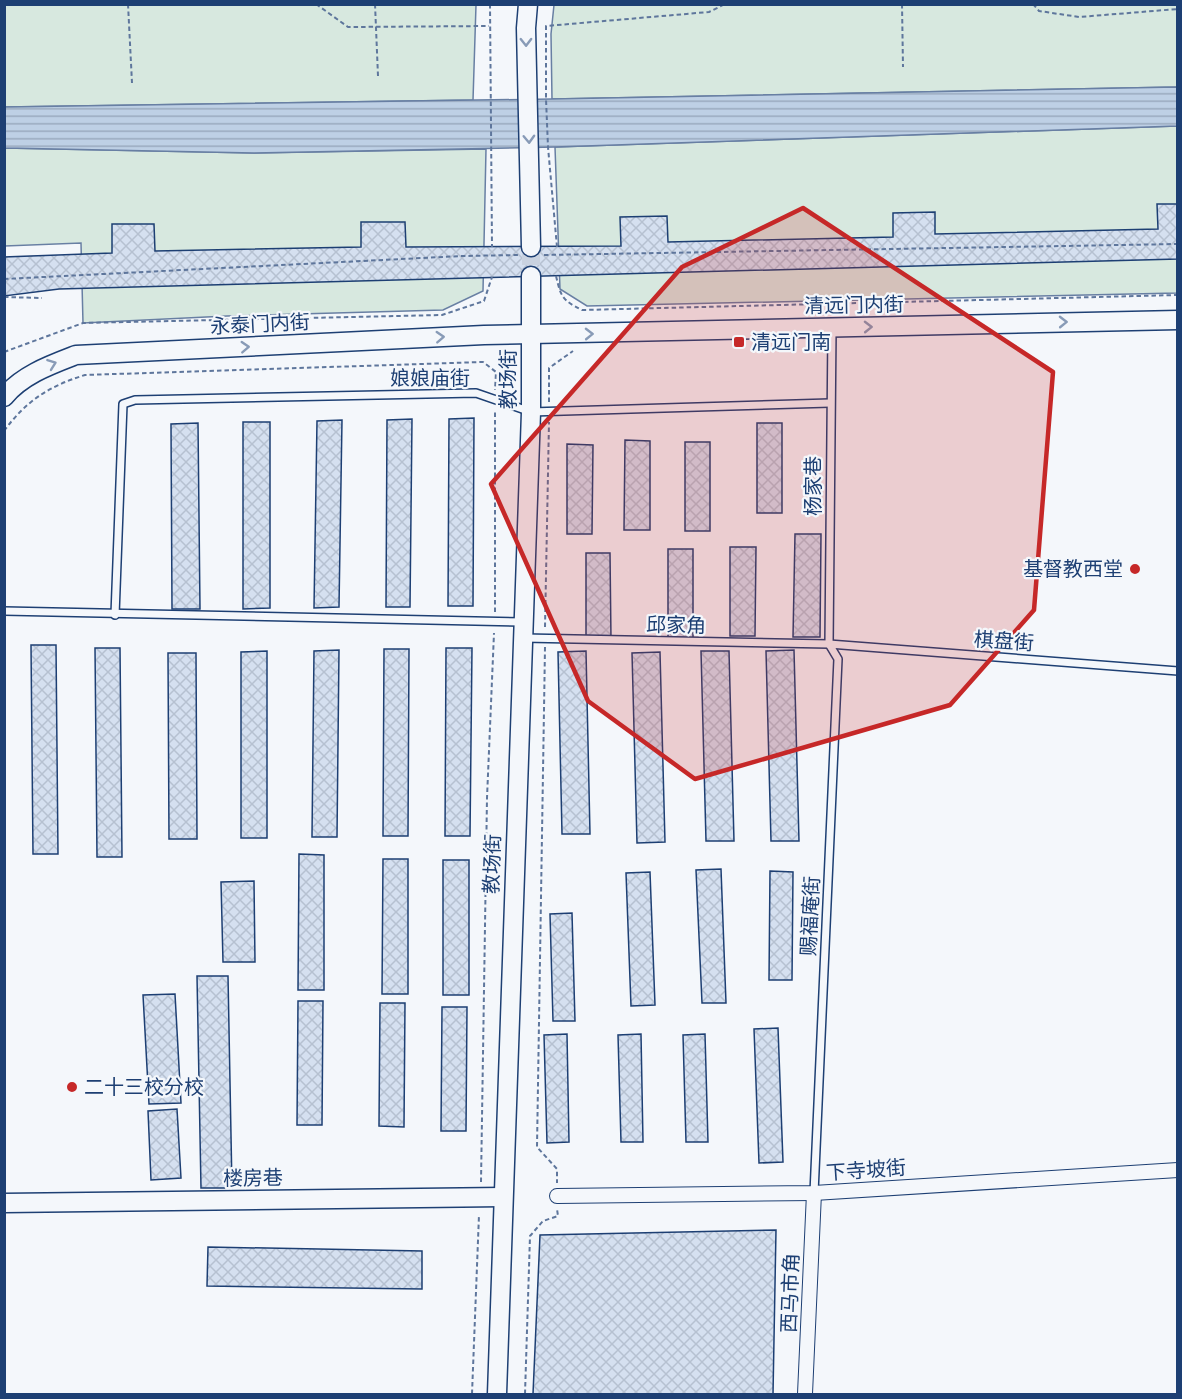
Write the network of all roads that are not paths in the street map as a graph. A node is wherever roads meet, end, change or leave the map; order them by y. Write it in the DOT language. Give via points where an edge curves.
graph roads {
  1 [pos="528,4"];
  2 [pos="529,253"];
  3 [pos="531,276"];
  4 [pos="1178,320"];
  5 [pos="832,328"];
  6 [pos="531,335"];
  7 [pos="4,397"];
  8 [pos="830,403"];
  9 [pos="540,412"];
  10 [pos="4,611"];
  11 [pos="115,615"];
  12 [pos="523,630"];
  13 [pos="829,644"];
  14 [pos="1178,671"];
  15 [pos="1178,1170"];
  16 [pos="814,1193"];
  17 [pos="557,1196"];
  18 [pos="503,1197"];
  19 [pos="4,1203"];
  20 [pos="496,1395"];
  21 [pos="805,1395"];
  1 -- 2 [label="street, one-way"];
  3 -- 6 [label="street, 教场街"];
  5 -- 4 [label="street, 清远门内街, one-way"];
  6 -- 5 [label="street, 清远门内街, one-way"];
  5 -- 8 [label="lane, 杨家巷"];
  7 -- 6 [label="street, 永泰门内街, one-way" via="41,368 76,356"];
  6 -- 9 [label="street, 教场街"];
  8 -- 9 [label="lane, 娘娘庙街"];
  8 -- 13 [label="lane, 杨家巷"];
  9 -- 11 [label="lane, 娘娘庙街" via="476,393 135,400 123,404"];
  9 -- 12 [label="street, 教场街"];
  10 -- 11 [label="lane, 邱家角"];
  11 -- 12 [label="lane, 邱家角" via="495,622"];
  12 -- 13 [label="lane, 邱家角" via="545,639"];
  12 -- 18 [label="street, 教场街"];
  13 -- 14 [label="lane, 棋盘街"];
  13 -- 16 [label="lane, 赐福庵街" via="838,659"];
  15 -- 16 [label="street, 下寺坡街"];
  16 -- 17 [label="street, 下寺坡街"];
  16 -- 21 [label="street, 西马市角"];
  18 -- 19 [label="street, 楼房巷"];
  18 -- 20 [label="street, 教场街"];
}
